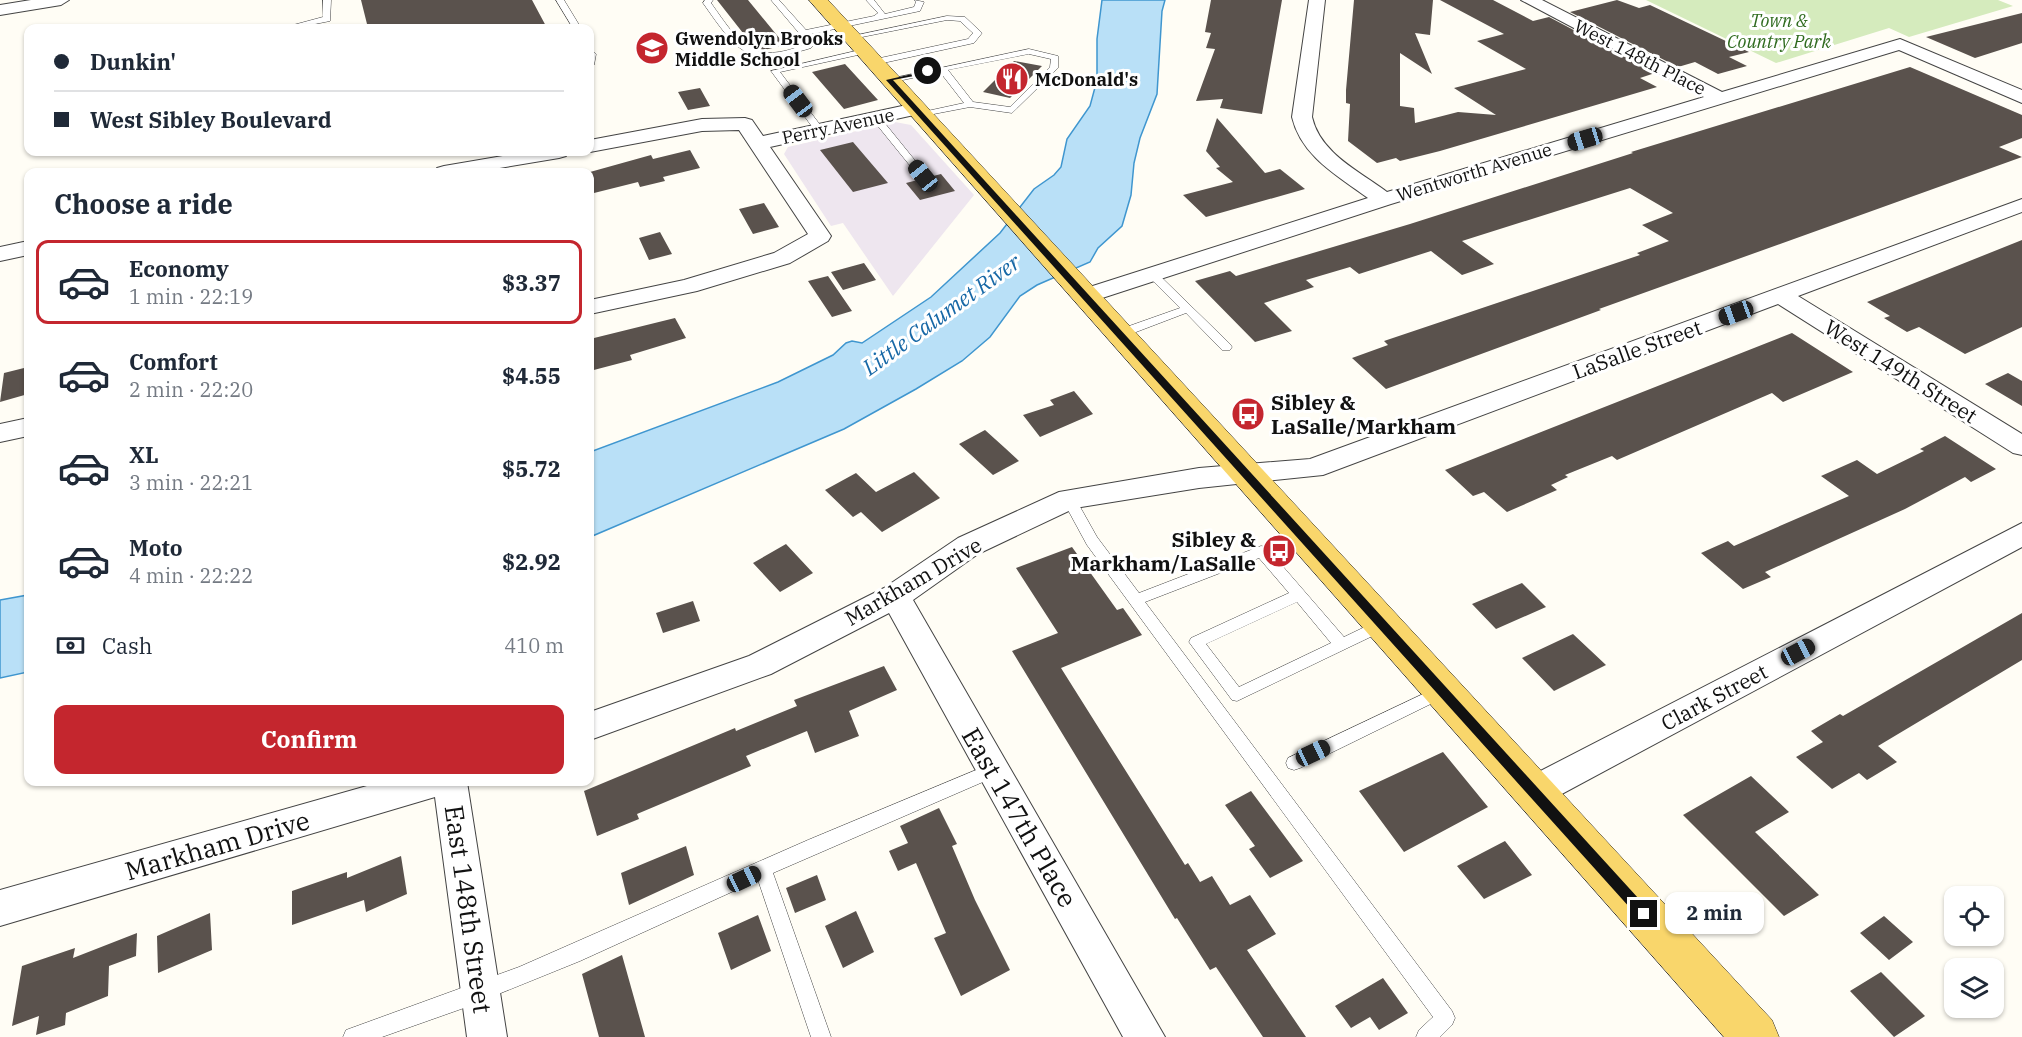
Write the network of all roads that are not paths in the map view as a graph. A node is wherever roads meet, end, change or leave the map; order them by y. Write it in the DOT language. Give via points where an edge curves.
graph roads {
  1 [pos="61,0"];
  2 [pos="327,0"];
  3 [pos="560,0"];
  4 [pos="709,0"];
  5 [pos="776,0"];
  6 [pos="818,0"];
  7 [pos="870,0"];
  8 [pos="918,0"];
  9 [pos="1317,0"];
  10 [pos="1529,0"];
  11 [pos="0,10"];
  12 [pos="909,11"];
  13 [pos="880,17"];
  14 [pos="327,19"];
  15 [pos="921,23"];
  16 [pos="304,24"];
  17 [pos="328,24"];
  18 [pos="575,24"];
  19 [pos="894,29"];
  20 [pos="806,32"];
  21 [pos="857,44"];
  22 [pos="942,69"];
  23 [pos="2022,74"];
  24 [pos="889,80"];
  25 [pos="1992,84"];
  26 [pos="2022,97"];
  27 [pos="1719,98"];
  28 [pos="970,104"];
  29 [pos="919,112"];
  30 [pos="876,118"];
  31 [pos="819,130"];
  32 [pos="760,143"];
  33 [pos="594,145"];
  34 [pos="536,156"];
  35 [pos="467,168"];
  36 [pos="923,176"];
  37 [pos="1384,200"];
  38 [pos="2022,205"];
  39 [pos="24,249"];
  40 [pos="0,254"];
  41 [pos="1152,274"];
  42 [pos="1081,292"];
  43 [pos="1781,296"];
  44 [pos="594,307"];
  45 [pos="1187,309"];
  46 [pos="1119,334"];
  47 [pos="1226,347"];
  48 [pos="24,428"];
  49 [pos="0,433"];
  50 [pos="2022,446"];
  51 [pos="1248,475"];
  52 [pos="1069,499"];
  53 [pos="2022,534"];
  54 [pos="1299,595"];
  55 [pos="895,596"];
  56 [pos="1136,600"];
  57 [pos="1382,625"];
  58 [pos="1342,645"];
  59 [pos="1442,691"];
  60 [pos="594,725"];
  61 [pos="1294,763"];
  62 [pos="993,770"];
  63 [pos="420,786"];
  64 [pos="451,786"];
  65 [pos="1533,792"];
  66 [pos="763,869"];
  67 [pos="0,908"];
  68 [pos="480,994"];
  69 [pos="353,1037"];
  70 [pos="488,1037"];
  71 [pos="821,1037"];
  72 [pos="1145,1037"];
  73 [pos="1426,1037"];
  74 [pos="1755,1037"];
  1 -- 11 [label="street"];
  2 -- 14 [label="lane"];
  3 -- 18 [label="lane"];
  4 -- 20 [label="lane" via="707,3 741,49 758,56 808,46"];
  5 -- 20 [label="lane"];
  6 -- 21 [label="main road"];
  7 -- 13 [label="lane" via="882,13"];
  8 -- 12 [label="lane" via="917,9"];
  9 -- 37 [label="street" via="1302,117 1306,134 1322,154"];
  10 -- 27 [label="street, West 148th Place"];
  12 -- 13 [label="lane"];
  12 -- 15 [label="lane"];
  13 -- 19 [label="lane"];
  13 -- 21 [label="lane"];
  14 -- 16 [label="lane"];
  14 -- 17 [label="lane"];
  15 -- 19 [label="lane"];
  15 -- 21 [label="lane" via="962,19 978,33 972,41"];
  19 -- 21 [label="lane"];
  20 -- 21 [label="lane"];
  21 -- 24 [label="main road"];
  21 -- 31 [label="lane" via="775,71"];
  22 -- 24 [label="lane"];
  22 -- 28 [label="lane"];
  22 -- 28 [label="lane" via="1029,51 1055,57 1054,68 1012,110"];
  23 -- 25 [label="street"];
  24 -- 29 [label="main road"];
  25 -- 26 [label="street"];
  25 -- 27 [label="street, Wentworth Avenue" via="1900,44"];
  27 -- 37 [label="street, Wentworth Avenue"];
  28 -- 29 [label="lane"];
  29 -- 30 [label="street, Perry Avenue"];
  29 -- 42 [label="main road"];
  30 -- 31 [label="street, Perry Avenue"];
  30 -- 36 [label="lane"];
  31 -- 32 [label="street, Perry Avenue"];
  32 -- 33 [label="street" via="745,124 702,125"];
  32 -- 44 [label="street" via="820,236 782,258 689,286"];
  34 -- 35 [label="street"];
  37 -- 41 [label="street, Wentworth Avenue"];
  38 -- 43 [label="street, LaSalle Street"];
  39 -- 40 [label="street"];
  41 -- 42 [label="street, Wentworth Avenue"];
  41 -- 45 [label="lane"];
  42 -- 46 [label="main road"];
  43 -- 50 [label="street, West 149th Street"];
  43 -- 51 [label="street, LaSalle Street" via="1313,468"];
  45 -- 46 [label="lane"];
  45 -- 47 [label="lane"];
  46 -- 51 [label="main road"];
  48 -- 49 [label="street"];
  51 -- 52 [label="street, Markham Drive" via="1199,478"];
  51 -- 57 [label="main road"];
  52 -- 55 [label="street, Markham Drive" via="968,546"];
  52 -- 56 [label="lane" via="1092,541"];
  53 -- 65 [label="street, Clark Street"];
  54 -- 56 [label="lane" via="1261,551"];
  54 -- 58 [label="lane"];
  54 -- 58 [label="lane" via="1196,642 1237,695"];
  55 -- 60 [label="street, Markham Drive" via="760,665"];
  55 -- 62 [label="street, East 147th Place"];
  56 -- 73 [label="lane" via="1445,1018"];
  57 -- 58 [label="lane"];
  57 -- 59 [label="main road"];
  59 -- 61 [label="lane"];
  59 -- 65 [label="main road"];
  62 -- 66 [label="lane"];
  62 -- 72 [label="street, East 147th Place"];
  63 -- 67 [label="street, Markham Drive"];
  64 -- 68 [label="street, East 148th Street"];
  65 -- 74 [label="main road"];
  66 -- 68 [label="lane"];
  66 -- 71 [label="lane"];
  68 -- 69 [label="lane"];
  68 -- 70 [label="street, East 148th Street"];
}
